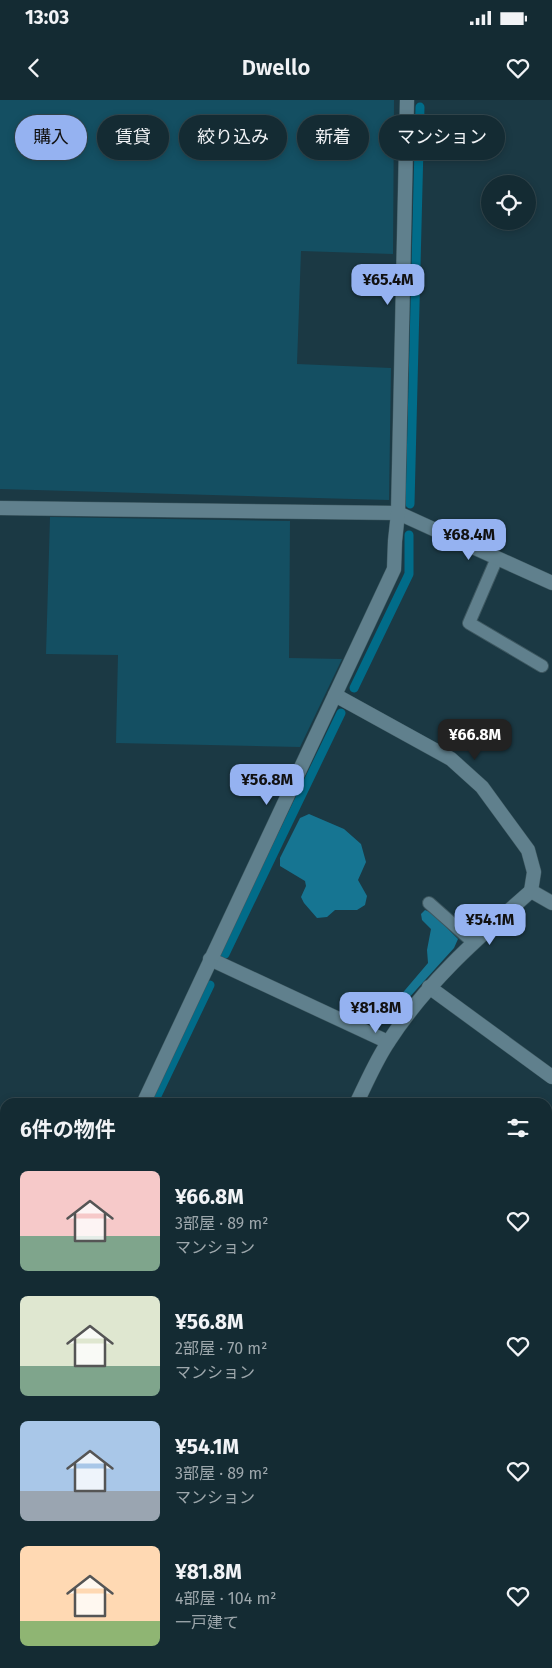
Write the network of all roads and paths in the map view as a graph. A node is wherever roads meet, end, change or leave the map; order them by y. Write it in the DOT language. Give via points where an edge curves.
graph roads {
  1 [pos="407,100"];
  2 [pos="0,508"];
  3 [pos="398,513"];
  4 [pos="497,558"];
  5 [pos="552,583"];
  6 [pos="542,666"];
  7 [pos="335,695"];
  8 [pos="531,891"];
  9 [pos="552,902"];
  10 [pos="429,903"];
  11 [pos="473,942"];
  12 [pos="210,959"];
  13 [pos="429,987"];
  14 [pos="388,1042"];
  15 [pos="552,1077"];
  16 [pos="146,1098"];
  17 [pos="359,1098"];
  1 -- 3 [label="street"];
  2 -- 3 [label="street"];
  3 -- 4 [label="street"];
  3 -- 7 [label="street" via="394,569"];
  4 -- 5 [label="street"];
  4 -- 6 [label="lane" via="470,623"];
  7 -- 8 [label="street" via="451,758 482,787 528,850 534,872"];
  7 -- 12 [label="street"];
  8 -- 9 [label="street"];
  8 -- 11 [label="street"];
  10 -- 11 [label="lane"];
  11 -- 13 [label="street"];
  12 -- 14 [label="street"];
  12 -- 16 [label="street"];
  13 -- 14 [label="street"];
  13 -- 15 [label="street"];
  14 -- 17 [label="street"];
}
